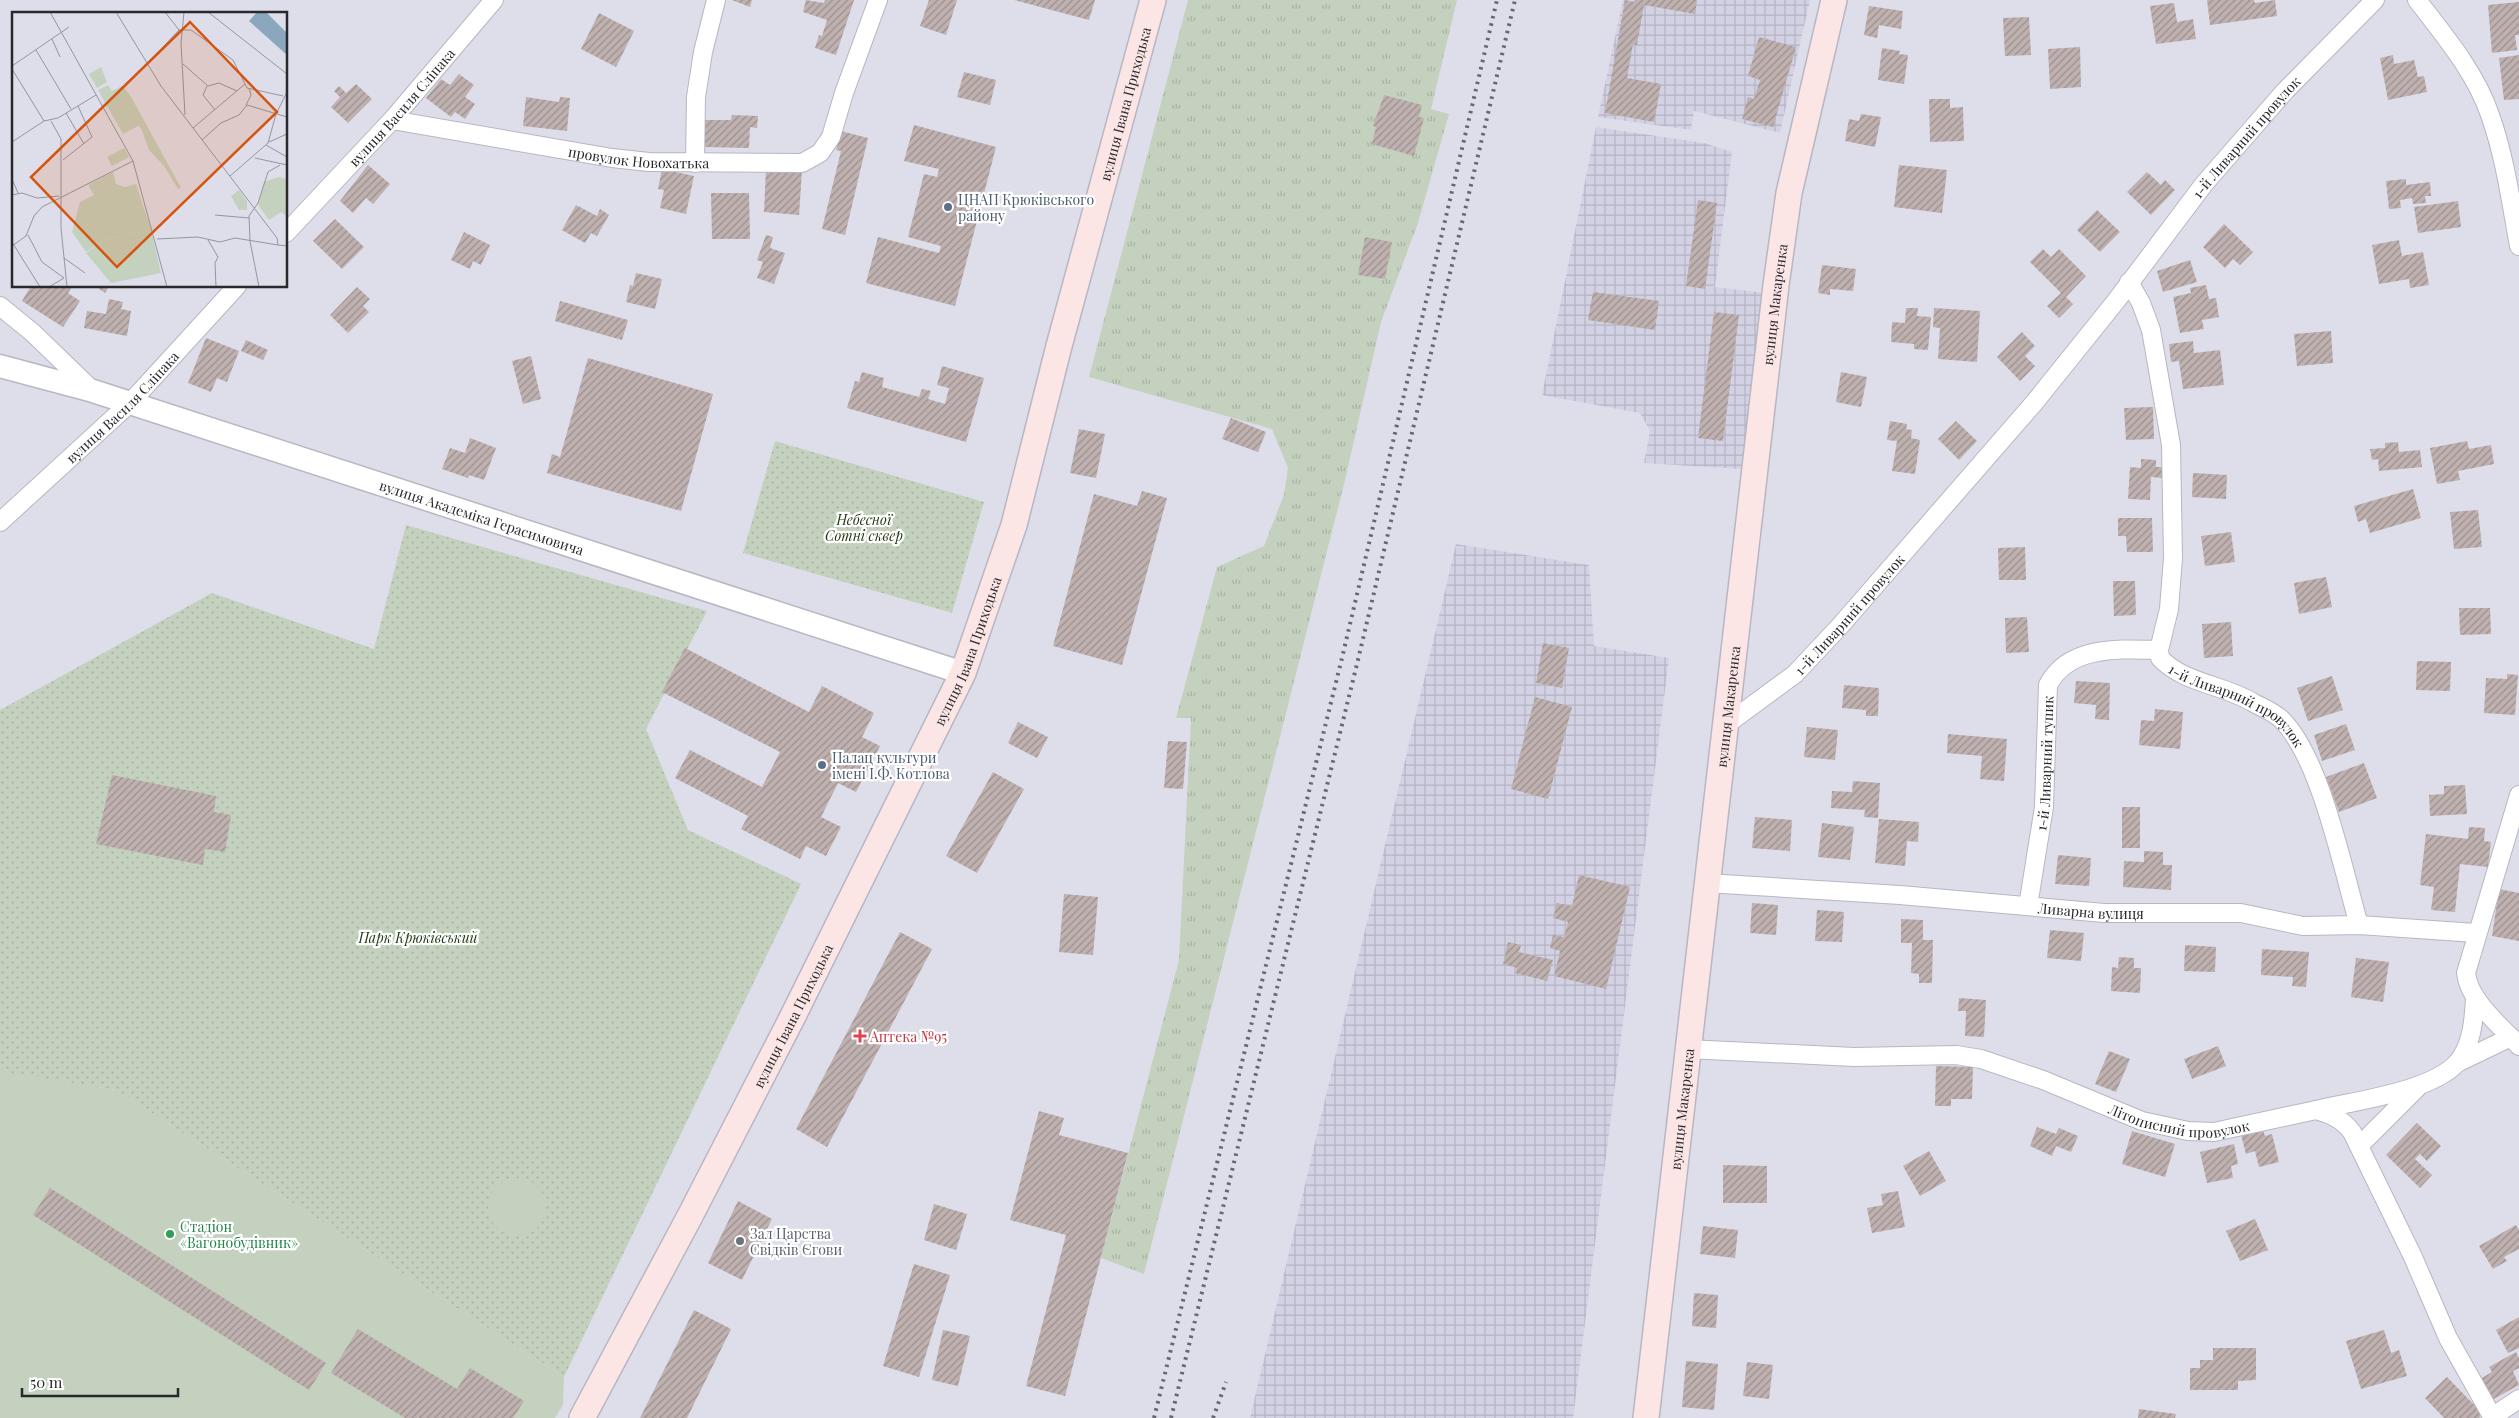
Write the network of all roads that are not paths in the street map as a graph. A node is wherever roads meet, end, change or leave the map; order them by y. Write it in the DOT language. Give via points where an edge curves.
graph roads {
  1 [pos="494,0"];
  2 [pos="716,0"];
  3 [pos="878,0"];
  4 [pos="1153,0"];
  5 [pos="1834,0"];
  6 [pos="2375,0"];
  7 [pos="2417,0"];
  8 [pos="392,120"];
  9 [pos="695,163"];
  10 [pos="288,231"];
  11 [pos="2519,246"];
  12 [pos="2129,282"];
  13 [pos="235,288"];
  14 [pos="0,306"];
  15 [pos="0,366"];
  16 [pos="93,391"];
  17 [pos="130,403"];
  18 [pos="0,522"];
  19 [pos="2159,650"];
  20 [pos="962,673"];
  21 [pos="1727,724"];
  22 [pos="2519,795"];
  23 [pos="1706,883"];
  24 [pos="2028,906"];
  25 [pos="2359,925"];
  26 [pos="2476,933"];
  27 [pos="2475,998"];
  28 [pos="2515,1041"];
  29 [pos="1687,1049"];
  30 [pos="2457,1063"];
  31 [pos="2419,1086"];
  32 [pos="2316,1110"];
  33 [pos="2360,1146"];
  34 [pos="2519,1399"];
  35 [pos="2492,1417"];
  36 [pos="582,1418"];
  37 [pos="1646,1418"];
  1 -- 8 [label="street, вулиця Василя Сліпака"];
  2 -- 9 [label="street" via="696,97"];
  3 -- 9 [label="street, провулок Новохатька" via="831,137 812,159 802,162"];
  4 -- 20 [label="main road, вулиця Івана Приходька" via="1014,525"];
  5 -- 21 [label="main road, вулиця Макаренка" via="1788,202"];
  6 -- 12 [label="street, 1-й Ливарний провулок" via="2285,91 2216,170"];
  7 -- 11 [label="street" via="2467,69 2490,115"];
  8 -- 9 [label="street, провулок Новохатька" via="612,158"];
  8 -- 10 [label="street, вулиця Василя Сліпака"];
  12 -- 19 [label="street, 1-й Ливарний провулок" via="2151,330 2171,445 2172,568 2169,610"];
  12 -- 21 [label="street, 1-й Ливарний провулок" via="2034,403 1840,626 1795,674"];
  13 -- 17 [label="street, вулиця Василя Сліпака"];
  14 -- 16 [label="street"];
  15 -- 16 [label="street, вулиця Академіка Герасимовича"];
  16 -- 17 [label="street, вулиця Академіка Герасимовича"];
  17 -- 18 [label="street, вулиця Василя Сліпака"];
  17 -- 20 [label="street, вулиця Академіка Герасимовича"];
  19 -- 24 [label="street, 1-й Ливарний тупик" via="2085,654 2054,672 2048,685 2044,807"];
  19 -- 25 [label="street, 1-й Ливарний провулок" via="2160,658 2176,671 2249,700 2281,719 2305,752 2321,793"];
  20 -- 36 [label="main road, вулиця Івана Приходька" via="783,1035"];
  21 -- 23 [label="main road, вулиця Макаренка"];
  22 -- 26 [label="street"];
  23 -- 24 [label="street, Ливарна вулиця"];
  23 -- 29 [label="main road, вулиця Макаренка"];
  24 -- 25 [label="street, Ливарна вулиця" via="2104,913 2242,913 2303,926"];
  25 -- 26 [label="street, Ливарна вулиця"];
  26 -- 27 [label="street" via="2466,972 2469,989"];
  27 -- 28 [label="street"];
  27 -- 30 [label="street" via="2471,1032"];
  28 -- 30 [label="street"];
  29 -- 32 [label="street, Літописний провулок" via="1854,1057 1956,1055 1981,1059 2035,1077 2142,1121 2188,1131 2214,1132"];
  29 -- 37 [label="main road, вулиця Макаренка"];
  30 -- 31 [label="street"];
  31 -- 32 [label="street, Літописний провулок"];
  31 -- 33 [label="street"];
  32 -- 33 [label="street" via="2330,1113 2346,1124"];
  33 -- 35 [label="street" via="2448,1338"];
  34 -- 35 [label="street"];
}
